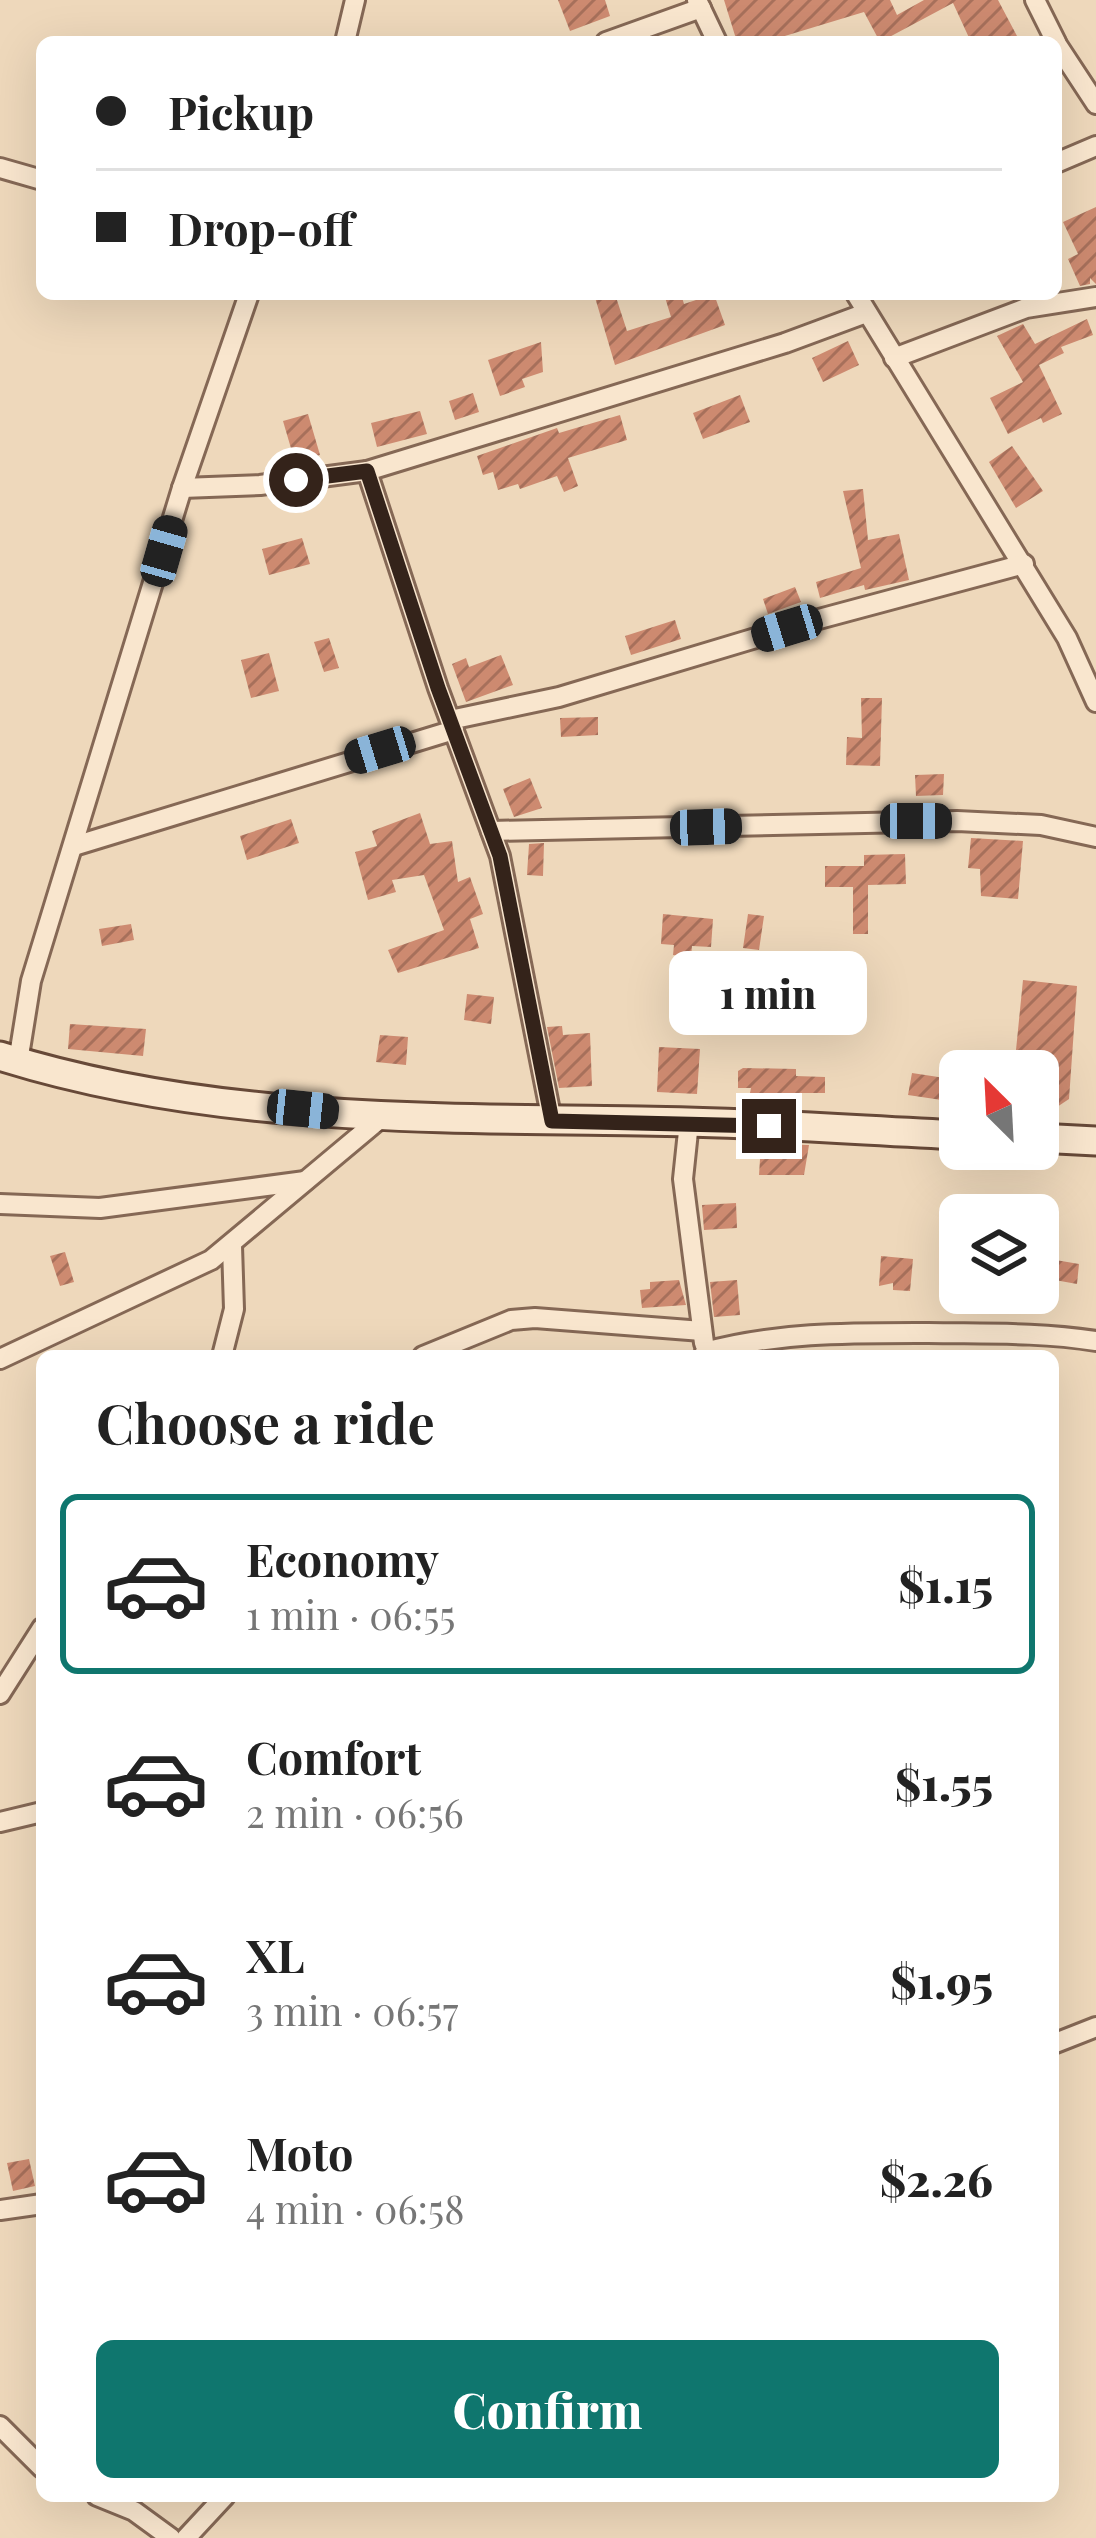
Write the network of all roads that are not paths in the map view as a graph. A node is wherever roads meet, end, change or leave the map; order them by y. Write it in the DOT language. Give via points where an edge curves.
graph roads {
  1 [pos="355,0"];
  2 [pos="1035,0"];
  3 [pos="699,4"];
  4 [pos="346,36"];
  5 [pos="621,36"];
  6 [pos="714,36"];
  7 [pos="1051,36"];
  8 [pos="1062,54"];
  9 [pos="1096,104"];
  10 [pos="1096,146"];
  11 [pos="1062,160"];
  12 [pos="0,168"];
  13 [pos="36,178"];
  14 [pos="1096,297"];
  15 [pos="247,300"];
  16 [pos="859,300"];
  17 [pos="866,314"];
  18 [pos="894,358"];
  19 [pos="367,471"];
  20 [pos="182,488"];
  21 [pos="1024,564"];
  22 [pos="1096,702"];
  23 [pos="452,725"];
  24 [pos="491,831"];
  25 [pos="1096,837"];
  26 [pos="74,846"];
  27 [pos="9,1059"];
  28 [pos="382,1117"];
  29 [pos="552,1121"];
  30 [pos="689,1122"];
  31 [pos="939,1134"];
  32 [pos="1059,1139"];
  33 [pos="1096,1141"];
  34 [pos="305,1181"];
  35 [pos="0,1204"];
  36 [pos="232,1246"];
  37 [pos="703,1331"];
  38 [pos="1096,1340"];
  39 [pos="27,1344"];
  40 [pos="0,1346"];
  41 [pos="224,1350"];
  42 [pos="438,1350"];
  43 [pos="705,1350"];
  44 [pos="724,1350"];
  45 [pos="0,1359"];
  46 [pos="36,1637"];
  47 [pos="0,1694"];
  48 [pos="36,1813"];
  49 [pos="0,1822"];
  50 [pos="1096,2027"];
  51 [pos="1059,2042"];
  52 [pos="36,2205"];
  53 [pos="0,2210"];
  54 [pos="0,2426"];
  55 [pos="36,2462"];
  56 [pos="112,2502"];
  57 [pos="219,2502"];
  58 [pos="171,2538"];
  59 [pos="186,2538"];
  1 -- 4 [label="street"];
  2 -- 7 [label="street"];
  3 -- 5 [label="street"];
  3 -- 6 [label="street"];
  8 -- 9 [label="street"];
  10 -- 11 [label="street"];
  12 -- 13 [label="street"];
  14 -- 18 [label="street" via="1026,308"];
  15 -- 20 [label="street"];
  16 -- 17 [label="street"];
  17 -- 18 [label="street"];
  17 -- 19 [label="street"];
  18 -- 21 [label="street"];
  19 -- 20 [label="street"];
  19 -- 23 [label="street"];
  20 -- 26 [label="street"];
  21 -- 22 [label="street"];
  21 -- 23 [label="street"];
  23 -- 24 [label="street"];
  23 -- 26 [label="street"];
  24 -- 25 [label="street" via="957,821"];
  24 -- 29 [label="street"];
  26 -- 27 [label="street"];
  27 -- 28 [label="street" via="139,1091"];
  28 -- 29 [label="street"];
  28 -- 34 [label="street"];
  29 -- 30 [label="street"];
  30 -- 31 [label="street"];
  30 -- 37 [label="street" via="683,1179"];
  32 -- 33 [label="street"];
  34 -- 35 [label="street" via="100,1208"];
  34 -- 36 [label="street"];
  36 -- 39 [label="street"];
  36 -- 41 [label="street" via="234,1309"];
  37 -- 42 [label="street" via="512,1320"];
  37 -- 43 [label="street"];
  38 -- 44 [label="street" via="1032,1332 864,1334"];
  39 -- 40 [label="street"];
  39 -- 45 [label="street"];
  46 -- 47 [label="street"];
  48 -- 49 [label="street"];
  50 -- 51 [label="street"];
  52 -- 53 [label="street"];
  54 -- 55 [label="street"];
  56 -- 58 [label="street"];
  57 -- 59 [label="street"];
}
